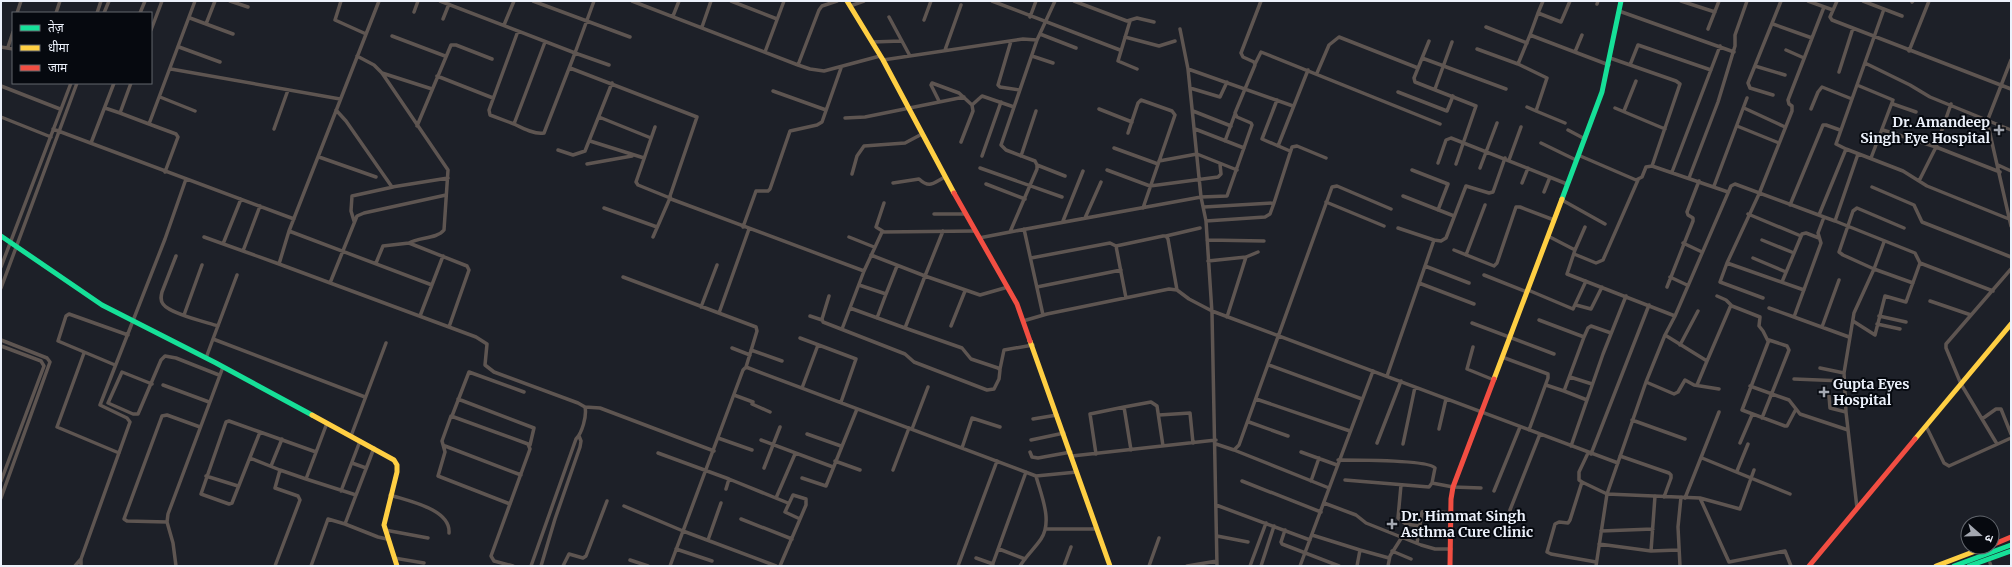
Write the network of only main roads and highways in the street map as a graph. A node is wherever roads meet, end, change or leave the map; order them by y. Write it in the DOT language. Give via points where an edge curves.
graph roads {
  1 [pos="1621,1"];
  2 [pos="849,3"];
  3 [pos="1,236"];
  4 [pos="2011,324"];
  5 [pos="2011,537"];
  6 [pos="2000,542"];
  7 [pos="2011,545"];
  8 [pos="2011,551"];
  9 [pos="1965,555"];
  10 [pos="2011,555"];
  11 [pos="1991,564"];
  12 [pos="398,566"];
  13 [pos="1110,566"];
  14 [pos="1450,566"];
  15 [pos="1809,566"];
  16 [pos="1936,566"];
  17 [pos="1954,566"];
  18 [pos="1969,566"];
  19 [pos="1981,566"];
  1 -- 14 [label="main road" via="1602,92 1453,487"];
  2 -- 13 [label="main road" via="1008,287 1072,454"];
  3 -- 12 [label="main road" via="80,291 394,460 397,463 397,472 385,518 385,530"];
  4 -- 15 [label="main road"];
  5 -- 6 [label="main road"];
  7 -- 17 [label="main road"];
  8 -- 18 [label="main road"];
  9 -- 16 [label="main road"];
  10 -- 11 [label="main road"];
  11 -- 19 [label="main road"];
}
